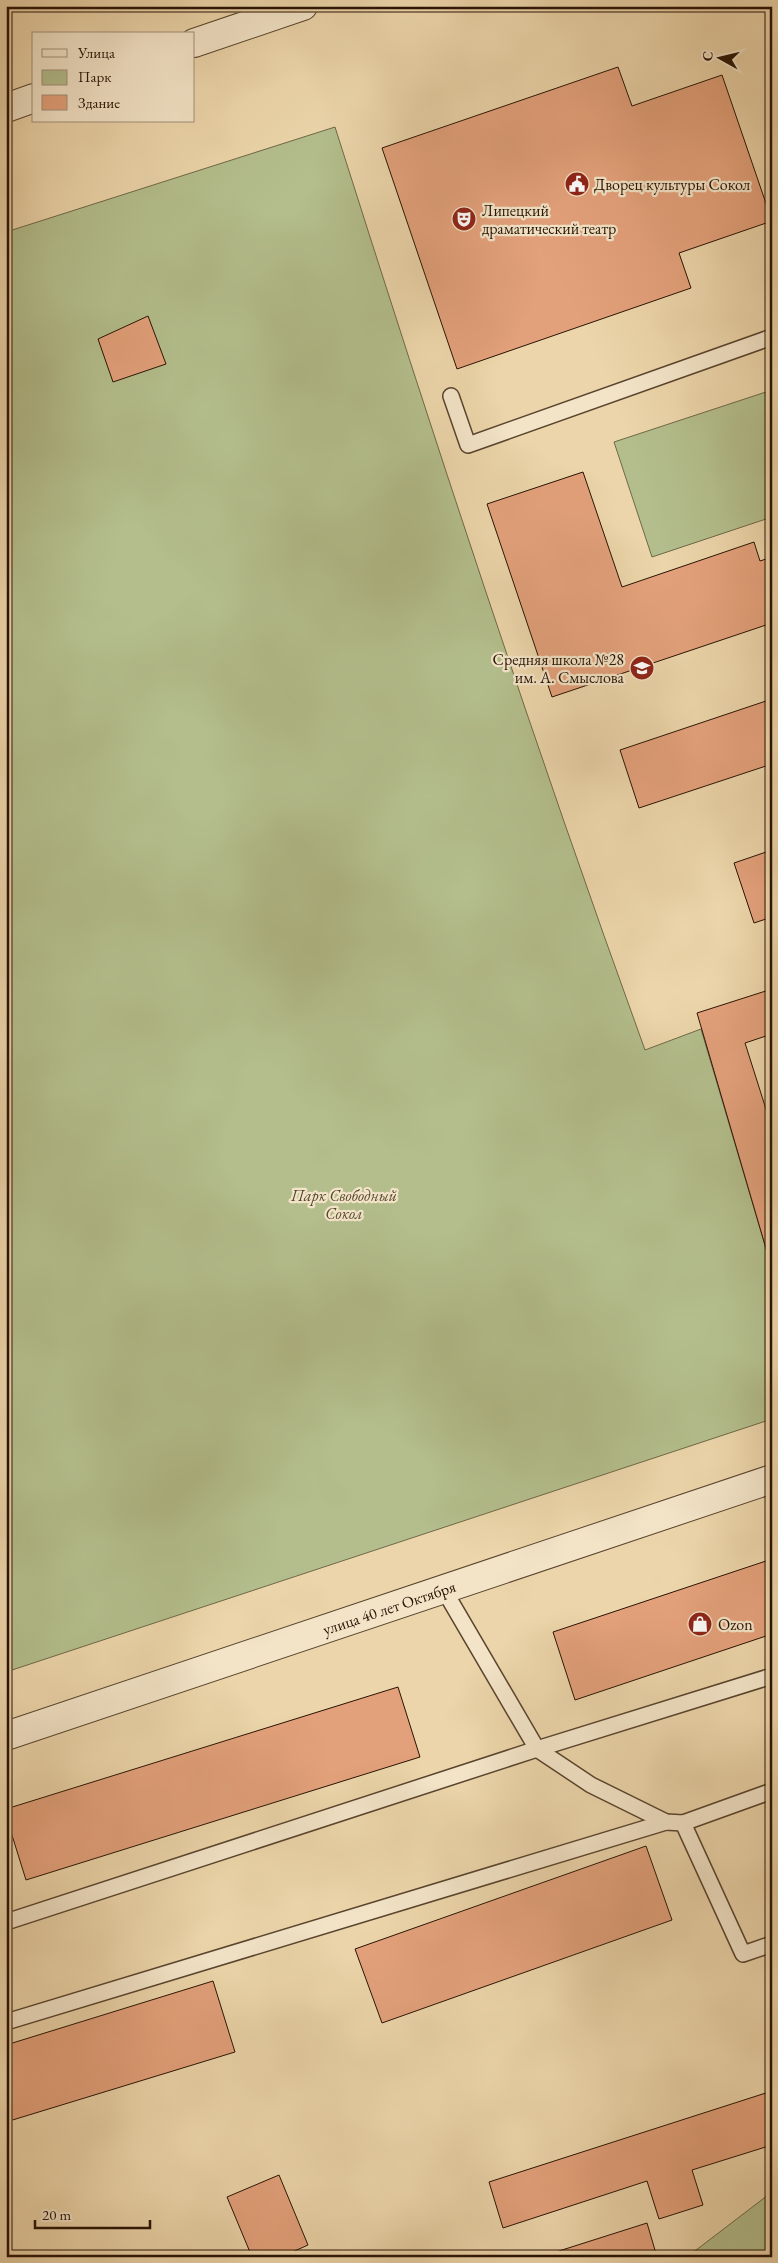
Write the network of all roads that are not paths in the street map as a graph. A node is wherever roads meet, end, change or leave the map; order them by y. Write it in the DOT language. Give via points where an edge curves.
graph roads {
  1 [pos="302,6"];
  2 [pos="195,44"];
  3 [pos="32,99"];
  4 [pos="6,108"];
  5 [pos="772,337"];
  6 [pos="451,396"];
  7 [pos="772,1479"];
  8 [pos="444,1590"];
  9 [pos="772,1676"];
  10 [pos="6,1736"];
  11 [pos="537,1749"];
  12 [pos="772,1791"];
  13 [pos="666,1822"];
  14 [pos="684,1823"];
  15 [pos="7,1919"];
  16 [pos="772,1944"];
  17 [pos="6,2022"];
  1 -- 2 [label="street"];
  3 -- 4 [label="street"];
  5 -- 6 [label="lane" via="468,445"];
  7 -- 8 [label="street, улица 40 лет Октября"];
  8 -- 10 [label="street, улица 40 лет Октября"];
  8 -- 11 [label="lane"];
  9 -- 11 [label="lane"];
  11 -- 13 [label="lane" via="591,1785"];
  11 -- 15 [label="lane"];
  12 -- 14 [label="lane"];
  13 -- 14 [label="lane"];
  13 -- 17 [label="lane"];
  14 -- 16 [label="lane" via="742,1954"];
}
